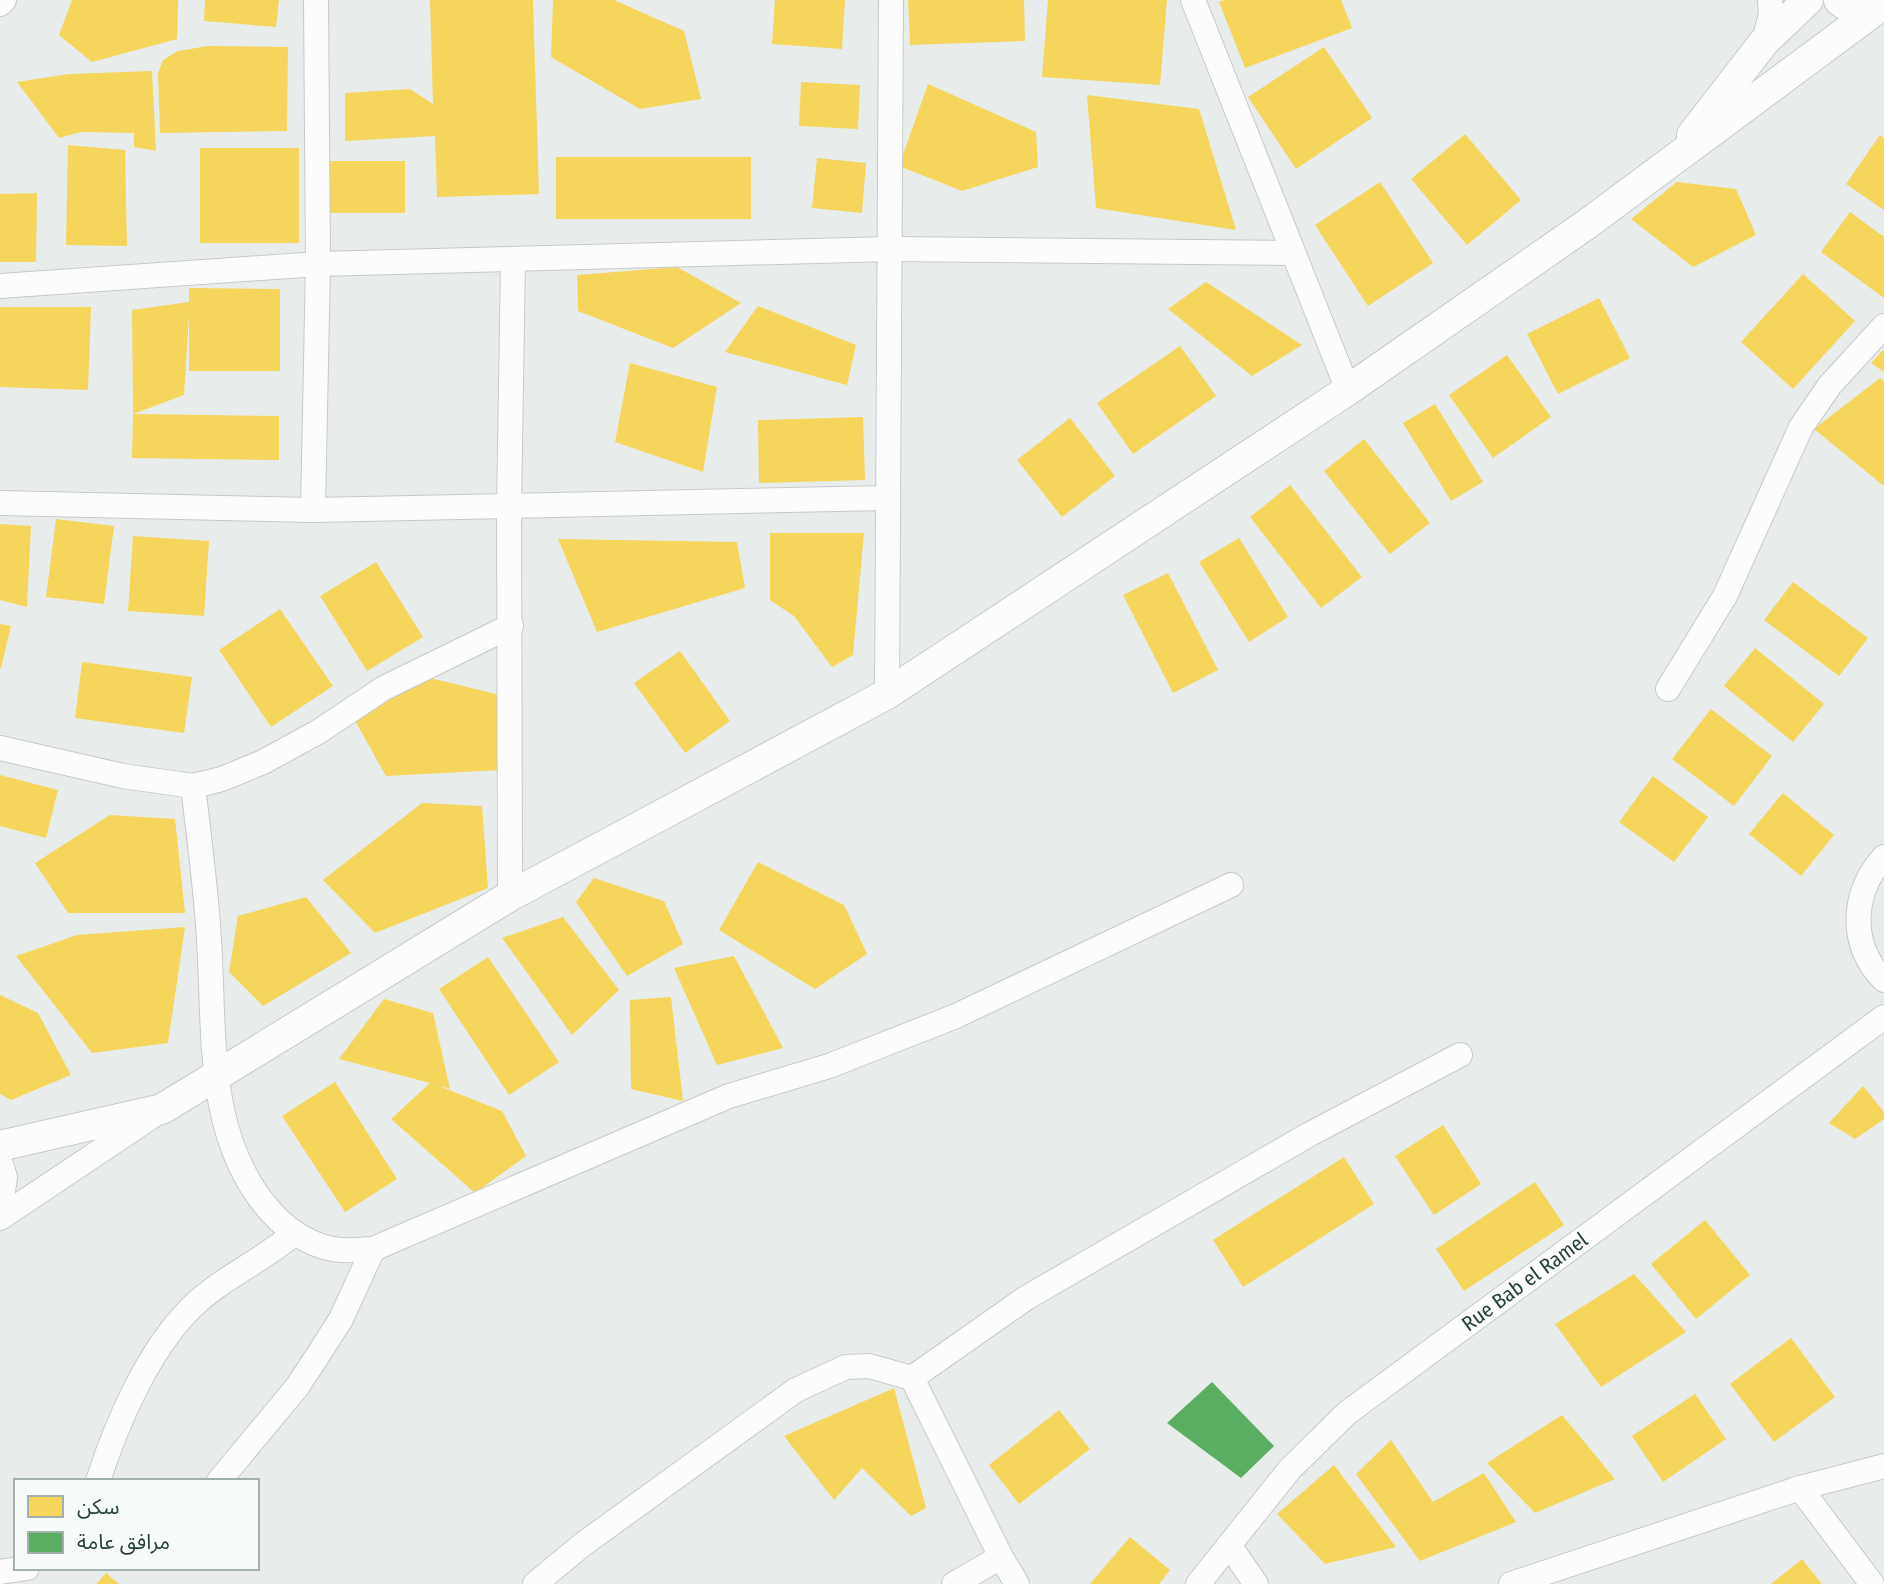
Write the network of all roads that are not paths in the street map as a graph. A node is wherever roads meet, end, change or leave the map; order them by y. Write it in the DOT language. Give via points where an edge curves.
graph roads {
  1 [pos="4,0"];
  2 [pos="316,0"];
  3 [pos="891,0"];
  4 [pos="1193,0"];
  5 [pos="1770,0"];
  6 [pos="1808,0"];
  7 [pos="1839,0"];
  8 [pos="0,4"];
  9 [pos="1879,9"];
  10 [pos="1764,42"];
  11 [pos="1669,165"];
  12 [pos="891,249"];
  13 [pos="1292,253"];
  14 [pos="513,261"];
  15 [pos="318,264"];
  16 [pos="0,286"];
  17 [pos="1884,327"];
  18 [pos="1348,390"];
  19 [pos="887,498"];
  20 [pos="0,503"];
  21 [pos="509,507"];
  22 [pos="313,510"];
  23 [pos="511,626"];
  24 [pos="1668,689"];
  25 [pos="887,694"];
  26 [pos="0,748"];
  27 [pos="193,786"];
  28 [pos="1884,857"];
  29 [pos="1231,885"];
  30 [pos="510,896"];
  31 [pos="1884,981"];
  32 [pos="1884,1017"];
  33 [pos="1460,1055"];
  34 [pos="216,1079"];
  35 [pos="162,1109"];
  36 [pos="0,1146"];
  37 [pos="0,1162"];
  38 [pos="0,1216"];
  39 [pos="295,1233"];
  40 [pos="373,1249"];
  41 [pos="912,1378"];
  42 [pos="1884,1466"];
  43 [pos="99,1479"];
  44 [pos="221,1479"];
  45 [pos="1800,1488"];
  46 [pos="1229,1545"];
  47 [pos="1001,1557"];
  48 [pos="535,1584"];
  49 [pos="954,1584"];
  50 [pos="1017,1584"];
  51 [pos="1198,1584"];
  52 [pos="1256,1584"];
  53 [pos="1511,1584"];
  54 [pos="1872,1584"];
  1 -- 8 [label="street"];
  2 -- 15 [label="street"];
  3 -- 12 [label="street"];
  4 -- 13 [label="street"];
  5 -- 10 [label="street"];
  6 -- 10 [label="street"];
  7 -- 9 [label="street" via="1850,9"];
  9 -- 11 [label="street"];
  10 -- 11 [label="street"];
  11 -- 18 [label="street"];
  12 -- 13 [label="street"];
  12 -- 14 [label="street"];
  12 -- 19 [label="street"];
  13 -- 18 [label="street"];
  14 -- 15 [label="street"];
  14 -- 21 [label="street"];
  15 -- 16 [label="street"];
  15 -- 22 [label="street"];
  17 -- 24 [label="street" via="1830,385 1801,427 1725,596"];
  18 -- 25 [label="street"];
  19 -- 21 [label="street"];
  19 -- 25 [label="street"];
  20 -- 22 [label="street"];
  21 -- 22 [label="street"];
  21 -- 23 [label="street"];
  23 -- 27 [label="street" via="384,688 263,762"];
  23 -- 30 [label="street"];
  25 -- 30 [label="street"];
  26 -- 27 [label="street" via="124,776"];
  27 -- 34 [label="street" via="209,938"];
  28 -- 31 [label="street" via="1869,873 1860,904 1859,941"];
  29 -- 40 [label="street" via="956,1016 829,1066 729,1096"];
  30 -- 34 [label="street"];
  32 -- 46 [label="street, Rue Bab el Ramel" via="1347,1413 1290,1469"];
  33 -- 41 [label="street" via="1310,1134 1026,1298"];
  34 -- 35 [label="street"];
  34 -- 39 [label="street" via="246,1180"];
  35 -- 36 [label="street"];
  35 -- 38 [label="street"];
  37 -- 38 [label="street" via="5,1177"];
  39 -- 40 [label="street" via="341,1250"];
  39 -- 43 [label="street" via="214,1289 172,1330 115,1432"];
  40 -- 44 [label="street" via="341,1319 297,1387"];
  41 -- 47 [label="street"];
  41 -- 48 [label="street" via="869,1366 846,1367 796,1390"];
  42 -- 45 [label="street"];
  45 -- 53 [label="street"];
  45 -- 54 [label="street"];
  46 -- 51 [label="street, Rue Bab el Ramel"];
  46 -- 52 [label="street"];
  47 -- 49 [label="street"];
  47 -- 50 [label="street"];
}
